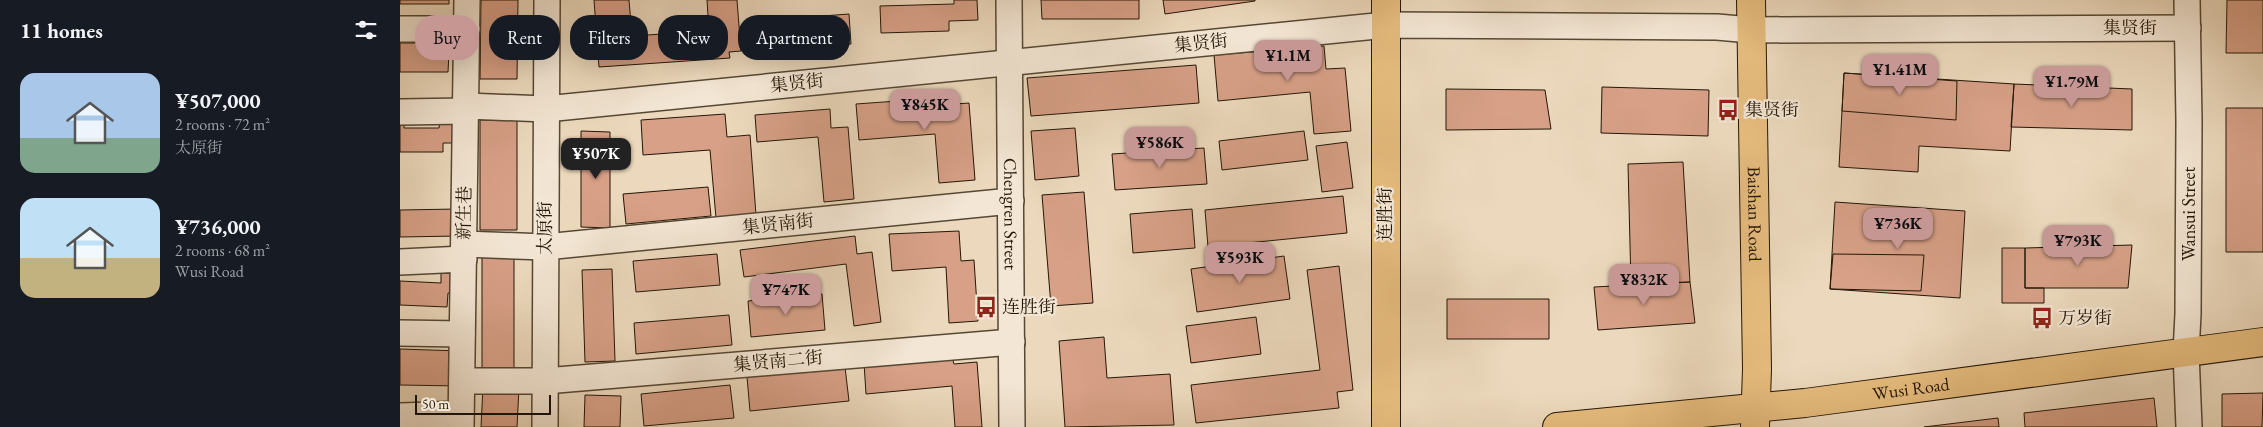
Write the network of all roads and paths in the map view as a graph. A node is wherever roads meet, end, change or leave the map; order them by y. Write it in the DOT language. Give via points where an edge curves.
graph roads {
  1 [pos="467,0"];
  2 [pos="547,0"];
  3 [pos="1009,0"];
  4 [pos="1751,0"];
  5 [pos="2187,0"];
  6 [pos="1386,13"];
  7 [pos="467,15"];
  8 [pos="2188,28"];
  9 [pos="400,29"];
  10 [pos="415,29"];
  11 [pos="1751,30"];
  12 [pos="467,60"];
  13 [pos="1010,62"];
  14 [pos="466,108"];
  15 [pos="546,109"];
  16 [pos="400,112"];
  17 [pos="1011,201"];
  18 [pos="545,247"];
  19 [pos="464,252"];
  20 [pos="400,262"];
  21 [pos="400,333"];
  22 [pos="462,334"];
  23 [pos="1012,342"];
  24 [pos="2263,342"];
  25 [pos="2186,353"];
  26 [pos="462,381"];
  27 [pos="545,381"];
  28 [pos="400,416"];
  29 [pos="1756,417"];
  30 [pos="461,420"];
  31 [pos="545,427"];
  32 [pos="1012,427"];
  33 [pos="1386,427"];
  34 [pos="1558,427"];
  35 [pos="2189,427"];
  1 -- 7 [label="street, 新生巷"];
  2 -- 15 [label="street, 太原街"];
  3 -- 13 [label="street, Chengren Street"];
  4 -- 11 [label="main road, Baishan Road"];
  5 -- 8 [label="street, Wansui Street"];
  6 -- 11 [label="street, 集贤街"];
  6 -- 13 [label="street, 集贤街"];
  6 -- 33 [label="main road, 连胜街"];
  8 -- 11 [label="street, 集贤街"];
  8 -- 25 [label="street, Wansui Street"];
  9 -- 10 [label="street"];
  11 -- 29 [label="main road, Baishan Road"];
  12 -- 14 [label="street, 新生巷"];
  13 -- 15 [label="street, 集贤街"];
  13 -- 17 [label="street, Chengren Street"];
  14 -- 15 [label="street, 集贤街"];
  14 -- 16 [label="street, 集贤街"];
  14 -- 19 [label="street, 新生巷"];
  15 -- 18 [label="street, 太原街"];
  17 -- 18 [label="street, 集贤南街"];
  17 -- 23 [label="street, Chengren Street"];
  18 -- 19 [label="street, 集贤南街"];
  18 -- 27 [label="street, 太原街"];
  19 -- 20 [label="street, 集贤南街"];
  19 -- 22 [label="street, 新生巷"];
  21 -- 22 [label="street"];
  22 -- 26 [label="street, 新生巷"];
  23 -- 27 [label="street, 集贤南二街"];
  23 -- 32 [label="street, Chengren Street"];
  24 -- 25 [label="main road, Wusi Road"];
  25 -- 29 [label="main road, Wusi Road" via="1805,403"];
  25 -- 35 [label="street, Wansui Street"];
  26 -- 27 [label="street, 集贤南二街"];
  26 -- 30 [label="street, 新生巷"];
  27 -- 31 [label="street, 太原街"];
  28 -- 30 [label="street"];
  29 -- 34 [label="main road, Wusi Road"];
}
